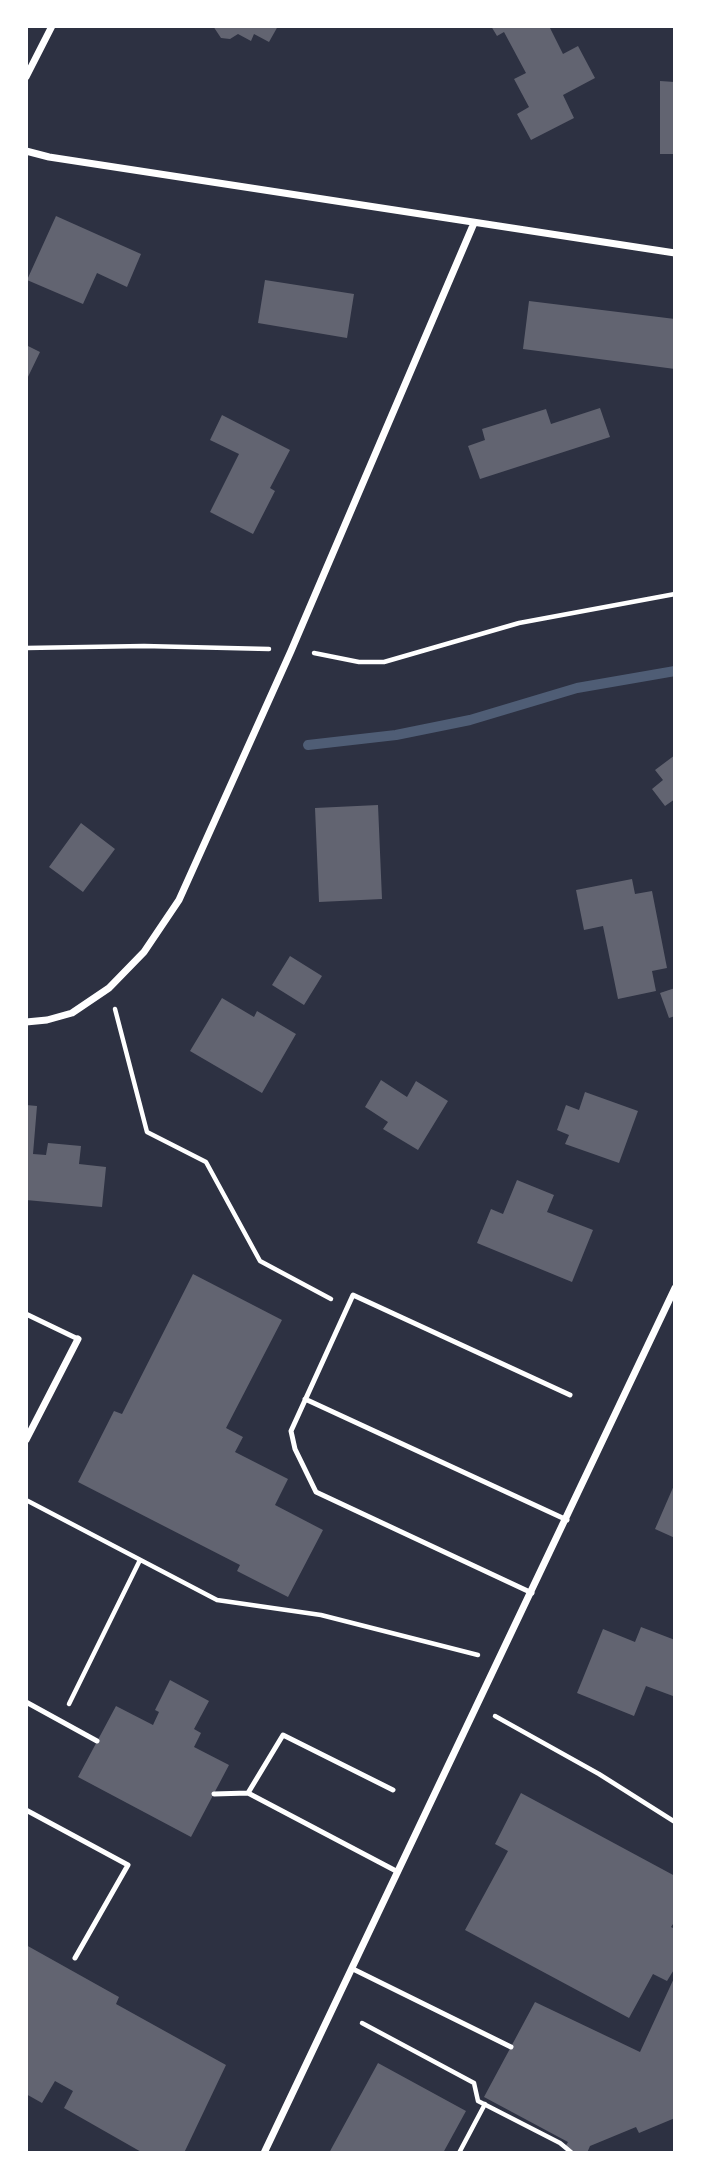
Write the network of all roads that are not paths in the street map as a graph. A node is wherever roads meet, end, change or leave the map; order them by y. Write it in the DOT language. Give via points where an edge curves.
graph roads {
  1 [pos="52,26"];
  2 [pos="26,77"];
  3 [pos="26,151"];
  4 [pos="474,223"];
  5 [pos="675,253"];
  6 [pos="26,1022"];
  7 [pos="675,1288"];
  8 [pos="26,1314"];
  9 [pos="78,1339"];
  10 [pos="570,1395"];
  11 [pos="305,1399"];
  12 [pos="26,1440"];
  13 [pos="567,1520"];
  14 [pos="532,1594"];
  15 [pos="26,1702"];
  16 [pos="97,1741"];
  17 [pos="393,1790"];
  18 [pos="248,1793"];
  19 [pos="214,1794"];
  20 [pos="26,1810"];
  21 [pos="398,1872"];
  22 [pos="75,1958"];
  23 [pos="353,1969"];
  24 [pos="511,2047"];
  25 [pos="264,2153"];
  1 -- 2 [label="street"];
  3 -- 4 [label="street"];
  4 -- 5 [label="street"];
  4 -- 6 [label="street" via="191,876 156,936 109,988 72,1013"];
  7 -- 13 [label="street"];
  8 -- 9 [label="lane"];
  9 -- 12 [label="street"];
  10 -- 11 [label="lane" via="353,1295"];
  11 -- 13 [label="lane"];
  11 -- 14 [label="lane" via="293,1423 292,1439 317,1492"];
  13 -- 14 [label="street"];
  14 -- 21 [label="street"];
  15 -- 16 [label="lane"];
  17 -- 18 [label="lane" via="284,1735"];
  18 -- 19 [label="lane"];
  18 -- 21 [label="lane"];
  20 -- 22 [label="lane" via="128,1865"];
  21 -- 23 [label="street"];
  23 -- 24 [label="lane"];
  23 -- 25 [label="street"];
}
